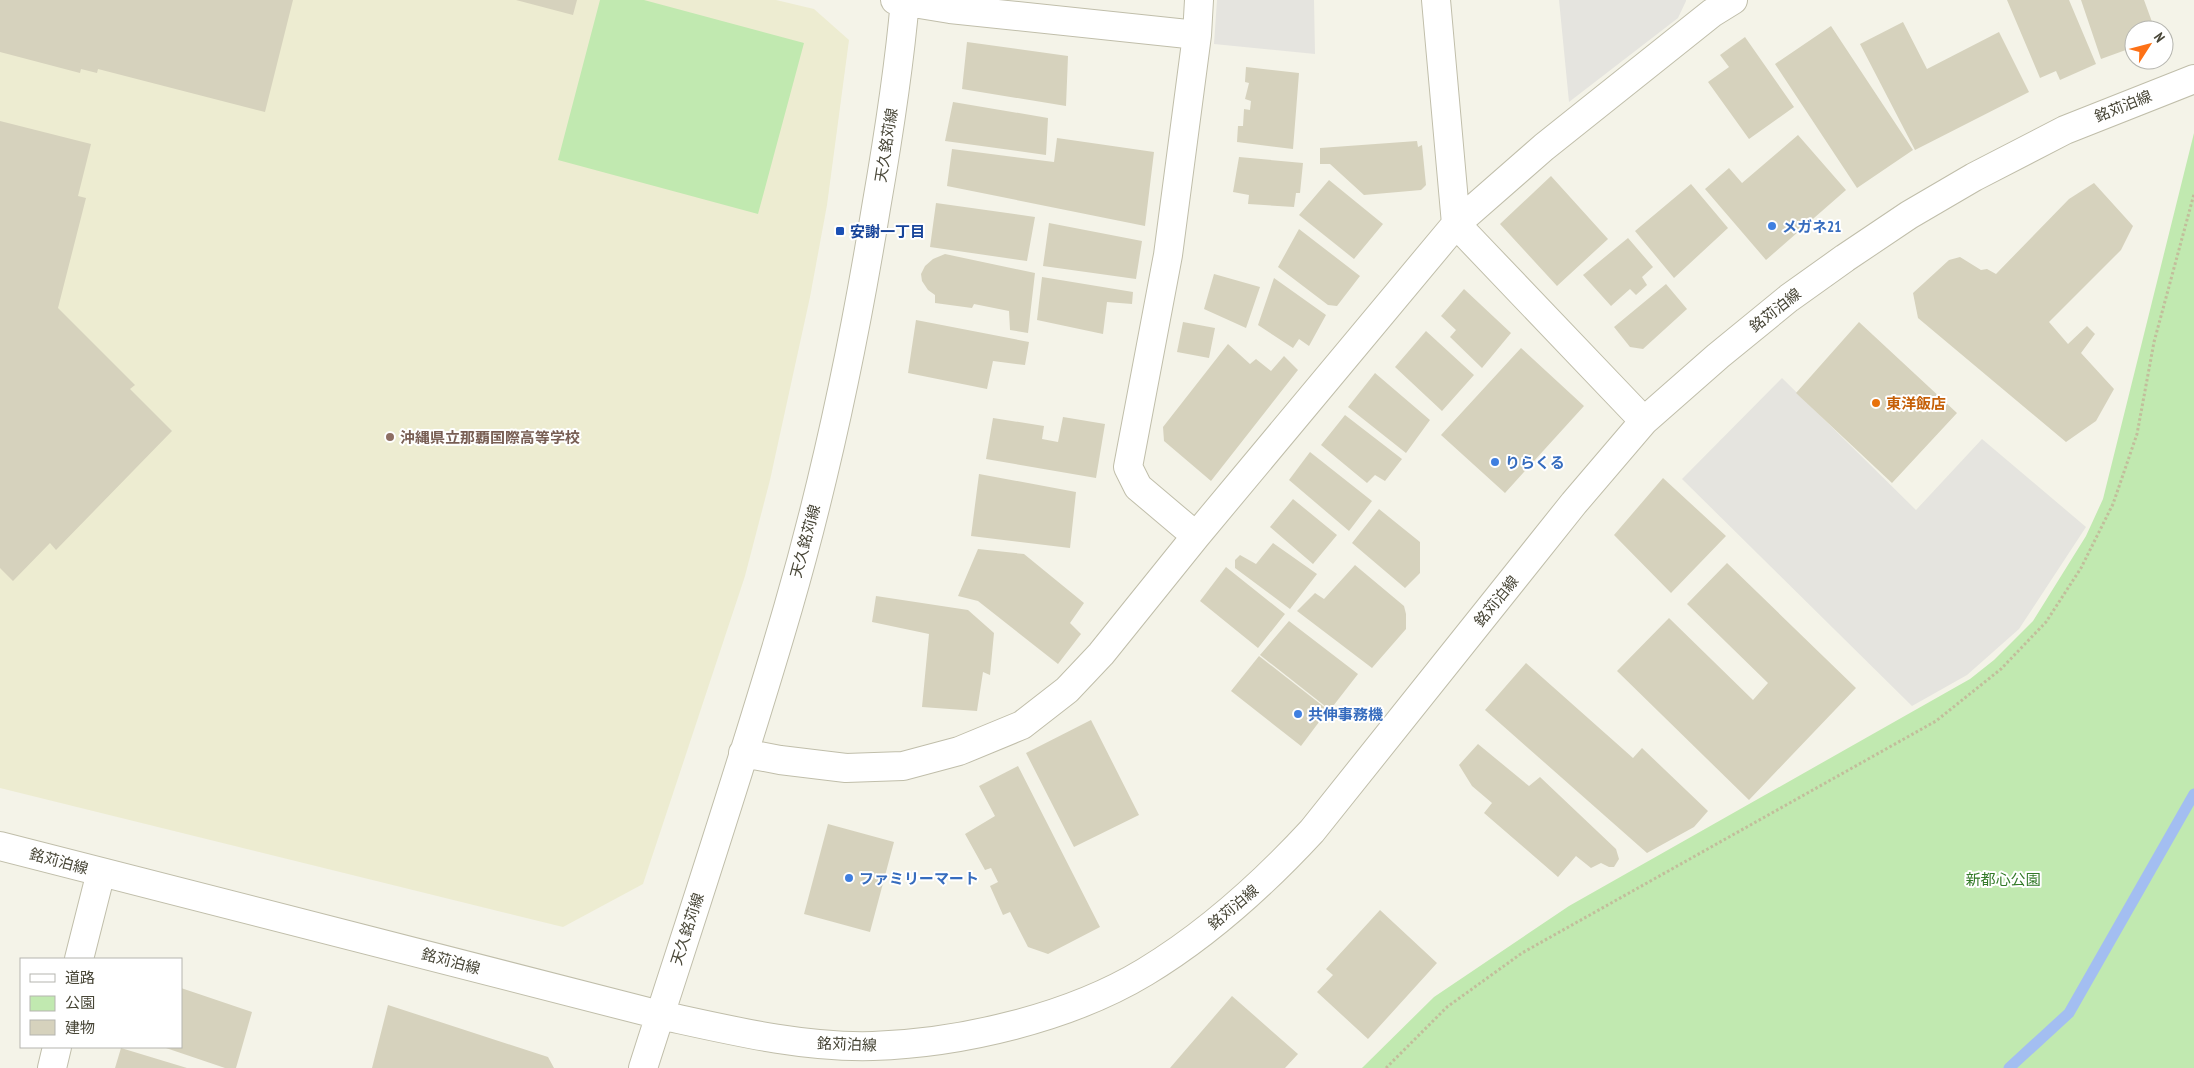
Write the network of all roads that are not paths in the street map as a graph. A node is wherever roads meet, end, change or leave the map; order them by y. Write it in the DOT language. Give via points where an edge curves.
graph roads {
  1 [pos="1198,0"];
  2 [pos="1436,0"];
  3 [pos="901,1"];
  4 [pos="1718,4"];
  5 [pos="1197,35"];
  6 [pos="2194,79"];
  7 [pos="1456,224"];
  8 [pos="1644,421"];
  9 [pos="1196,536"];
  10 [pos="743,753"];
  11 [pos="0,846"];
  12 [pos="101,872"];
  13 [pos="79,958"];
  14 [pos="660,1015"];
  15 [pos="57,1048"];
  16 [pos="52,1068"];
  17 [pos="643,1068"];
  1 -- 5 [label="street"];
  2 -- 7 [label="street"];
  3 -- 5 [label="street"];
  3 -- 10 [label="street, 天久銘苅線" via="886,150 844,381 788,608"];
  4 -- 7 [label="street"];
  5 -- 9 [label="street" via="1168,255 1128,467 1138,487"];
  6 -- 8 [label="street, 銘苅泊線" via="2065,130 1909,215 1789,298"];
  7 -- 8 [label="street"];
  7 -- 9 [label="street"];
  8 -- 14 [label="street, 銘苅泊線" via="1556,525 1312,831 1240,903 1144,973 1095,997 1039,1018 929,1042 872,1046 819,1044"];
  9 -- 10 [label="street" via="1102,654 1067,690 1022,725 959,751 903,766 846,768"];
  10 -- 14 [label="street, 天久銘苅線"];
  11 -- 12 [label="street, 銘苅泊線"];
  12 -- 13 [label="street"];
  12 -- 14 [label="street, 銘苅泊線"];
  14 -- 17 [label="street, 天久銘苅線"];
  15 -- 16 [label="street"];
}
